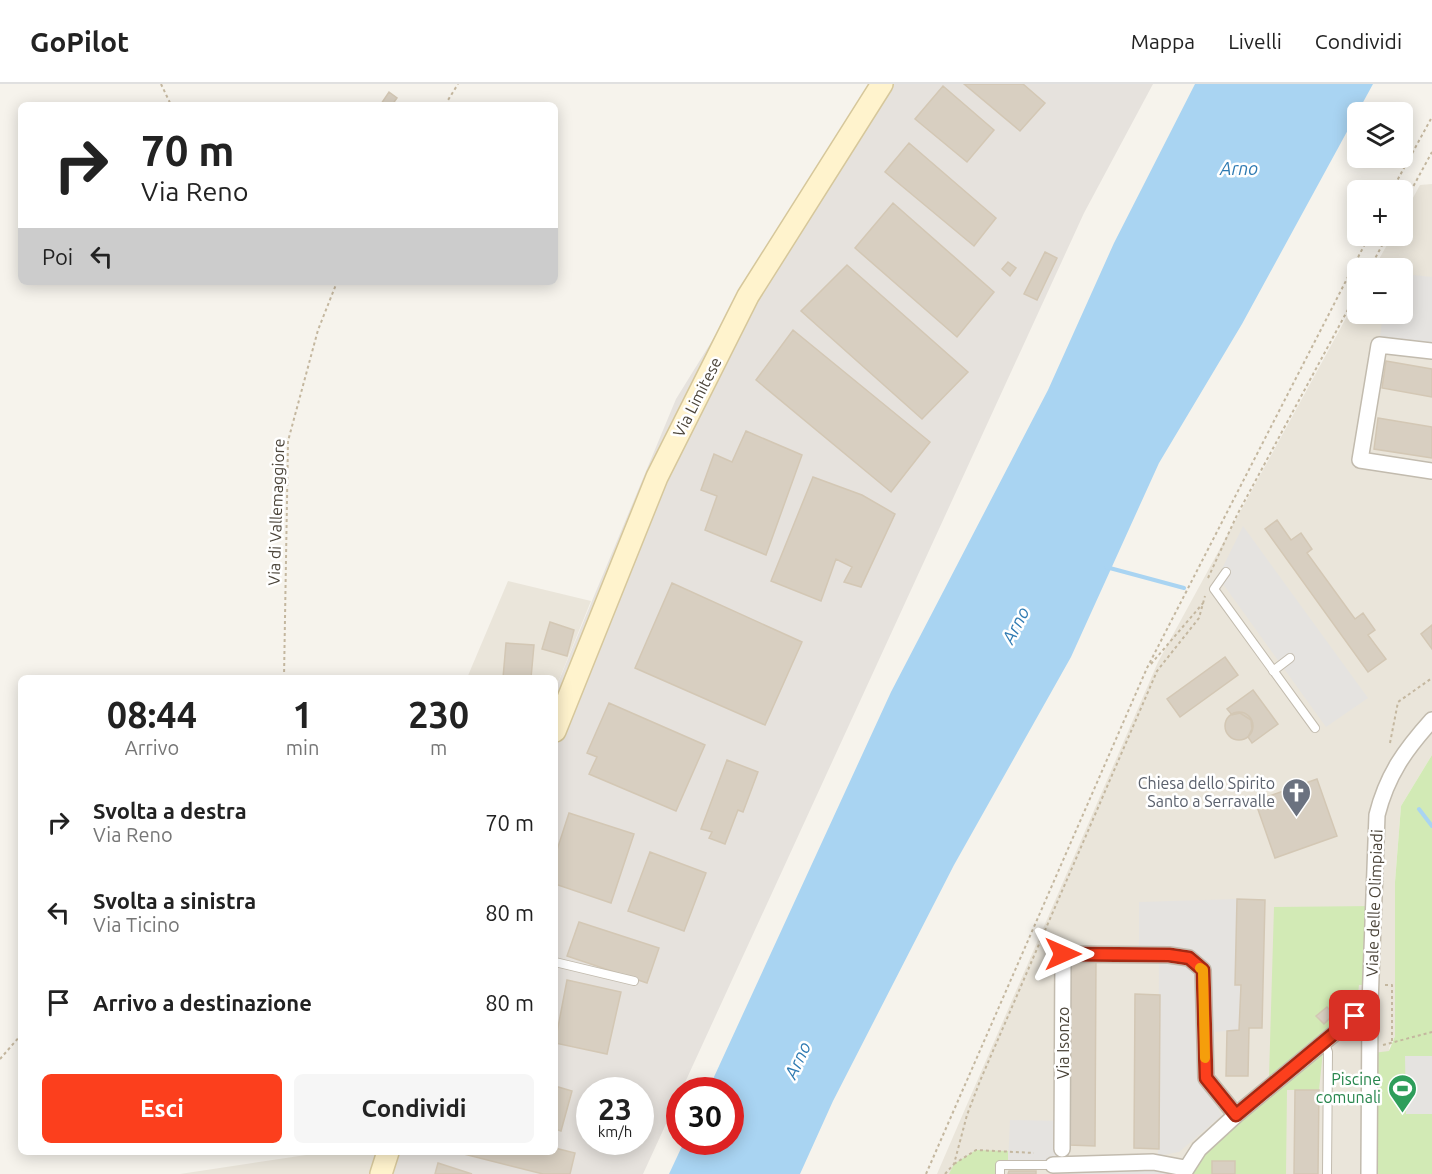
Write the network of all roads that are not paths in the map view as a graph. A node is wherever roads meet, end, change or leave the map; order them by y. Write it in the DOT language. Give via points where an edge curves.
graph roads {
  1 [pos="882,84"];
  2 [pos="1432,351"];
  3 [pos="1432,471"];
  4 [pos="1226,572"];
  5 [pos="1290,658"];
  6 [pos="1273,671"];
  7 [pos="1432,720"];
  8 [pos="558,724"];
  9 [pos="1315,728"];
  10 [pos="558,963"];
  11 [pos="634,981"];
  12 [pos="1370,1004"];
  13 [pos="1324,1041"];
  14 [pos="1236,1115"];
  15 [pos="387,1155"];
  16 [pos="1056,1161"];
  17 [pos="1184,1171"];
  18 [pos="381,1174"];
  19 [pos="1000,1174"];
  20 [pos="1328,1174"];
  21 [pos="1369,1174"];
  1 -- 8 [label="main road, Via Limitese" via="748,296 657,477"];
  2 -- 3 [label="street" via="1379,345 1360,460"];
  4 -- 6 [label="lane" via="1214,589"];
  5 -- 6 [label="lane"];
  6 -- 9 [label="lane"];
  7 -- 12 [label="street, Viale delle Olimpiadi" via="1400,757 1377,815"];
  10 -- 11 [label="lane"];
  12 -- 13 [label="street"];
  12 -- 21 [label="street, Viale delle Olimpiadi"];
  13 -- 14 [label="street"];
  13 -- 20 [label="lane" via="1328,1052"];
  14 -- 16 [label="street, Via Isonzo" via="1206,1078 1203,970 1189,958 1169,955 1063,954"];
  14 -- 17 [label="street" via="1199,1149"];
  15 -- 18 [label="main road"];
  16 -- 17 [label="street" via="1153,1162"];
  16 -- 19 [label="lane" via="1000,1165"];
}
